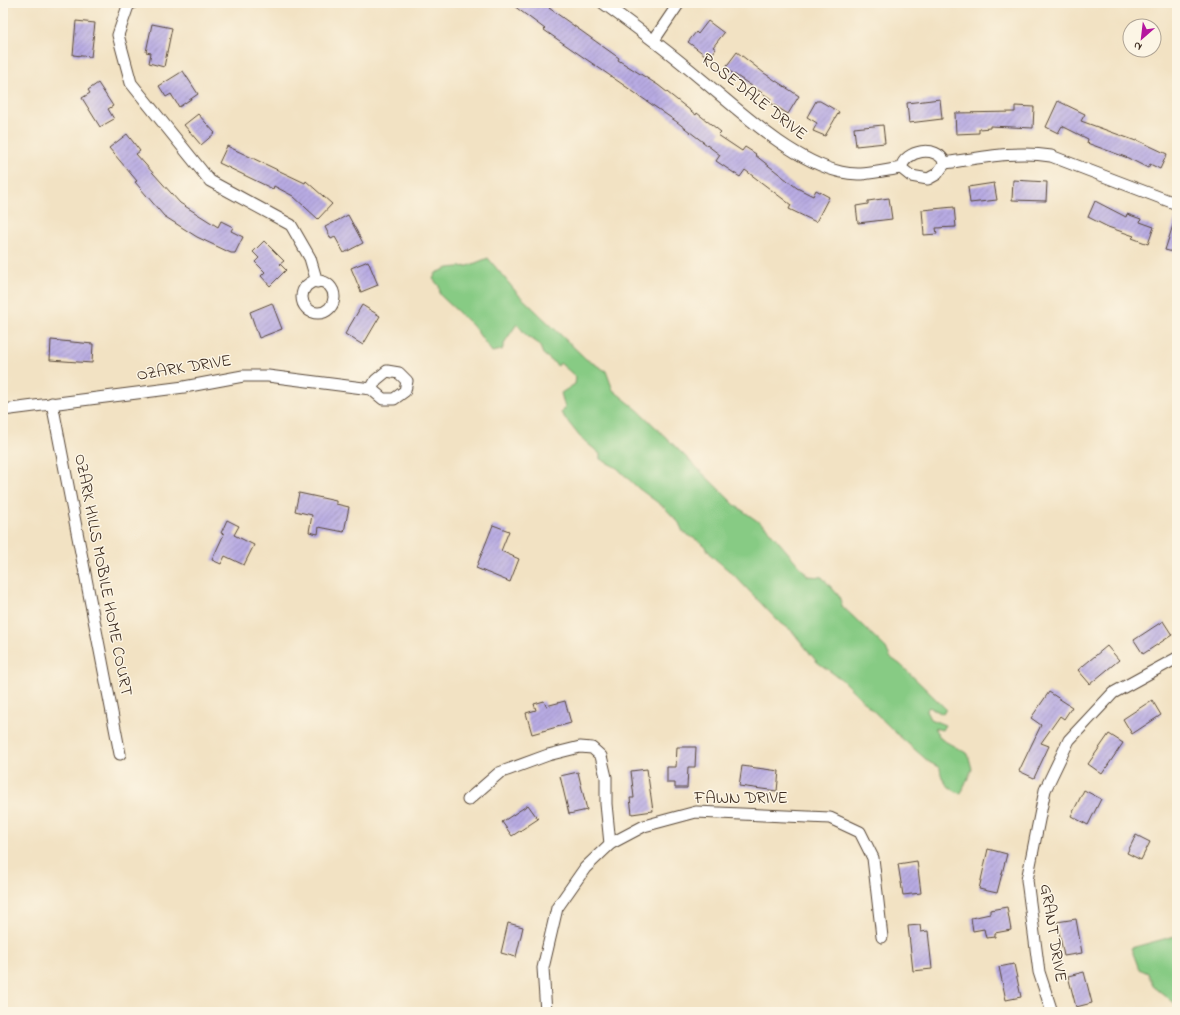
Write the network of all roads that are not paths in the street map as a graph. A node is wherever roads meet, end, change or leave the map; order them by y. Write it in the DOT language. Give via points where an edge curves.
graph roads {
  1 [pos="132,3"];
  2 [pos="603,3"];
  3 [pos="679,3"];
  4 [pos="654,40"];
  5 [pos="945,163"];
  6 [pos="901,168"];
  7 [pos="1177,204"];
  8 [pos="317,282"];
  9 [pos="371,389"];
  10 [pos="52,403"];
  11 [pos="3,410"];
  12 [pos="1177,658"];
  13 [pos="120,754"];
  14 [pos="468,800"];
  15 [pos="610,844"];
  16 [pos="882,937"];
  17 [pos="546,1012"];
  18 [pos="1052,1012"];
  1 -- 8 [label="street" via="128,6 118,35 131,84 210,181 291,225 310,258"];
  2 -- 4 [label="street, ROSEDALE DRIVE"];
  3 -- 4 [label="street"];
  4 -- 6 [label="street, ROSEDALE DRIVE" via="797,154 819,165 857,175"];
  5 -- 6 [label="street" via="937,174 928,179 911,176"];
  5 -- 6 [label="street" via="939,156 929,152 917,152 907,157"];
  5 -- 7 [label="street" via="1004,155 1051,156"];
  9 -- 10 [label="street, OZARK DRIVE" via="268,376 244,376 184,387"];
  10 -- 11 [label="street, OZARK DRIVE"];
  10 -- 13 [label="street, OZARK HILLS MOBILE HOME COURT"];
  12 -- 18 [label="street, GRANT DRIVE" via="1113,692 1069,740 1045,790 1027,880 1039,972"];
  14 -- 15 [label="street" via="499,773 580,746 592,748 601,756 606,777"];
  15 -- 16 [label="street, FAWN DRIVE" via="644,826 696,812 830,818 860,832 873,858"];
  15 -- 17 [label="street, FAWN DRIVE" via="584,868 557,908 543,968"];
}
